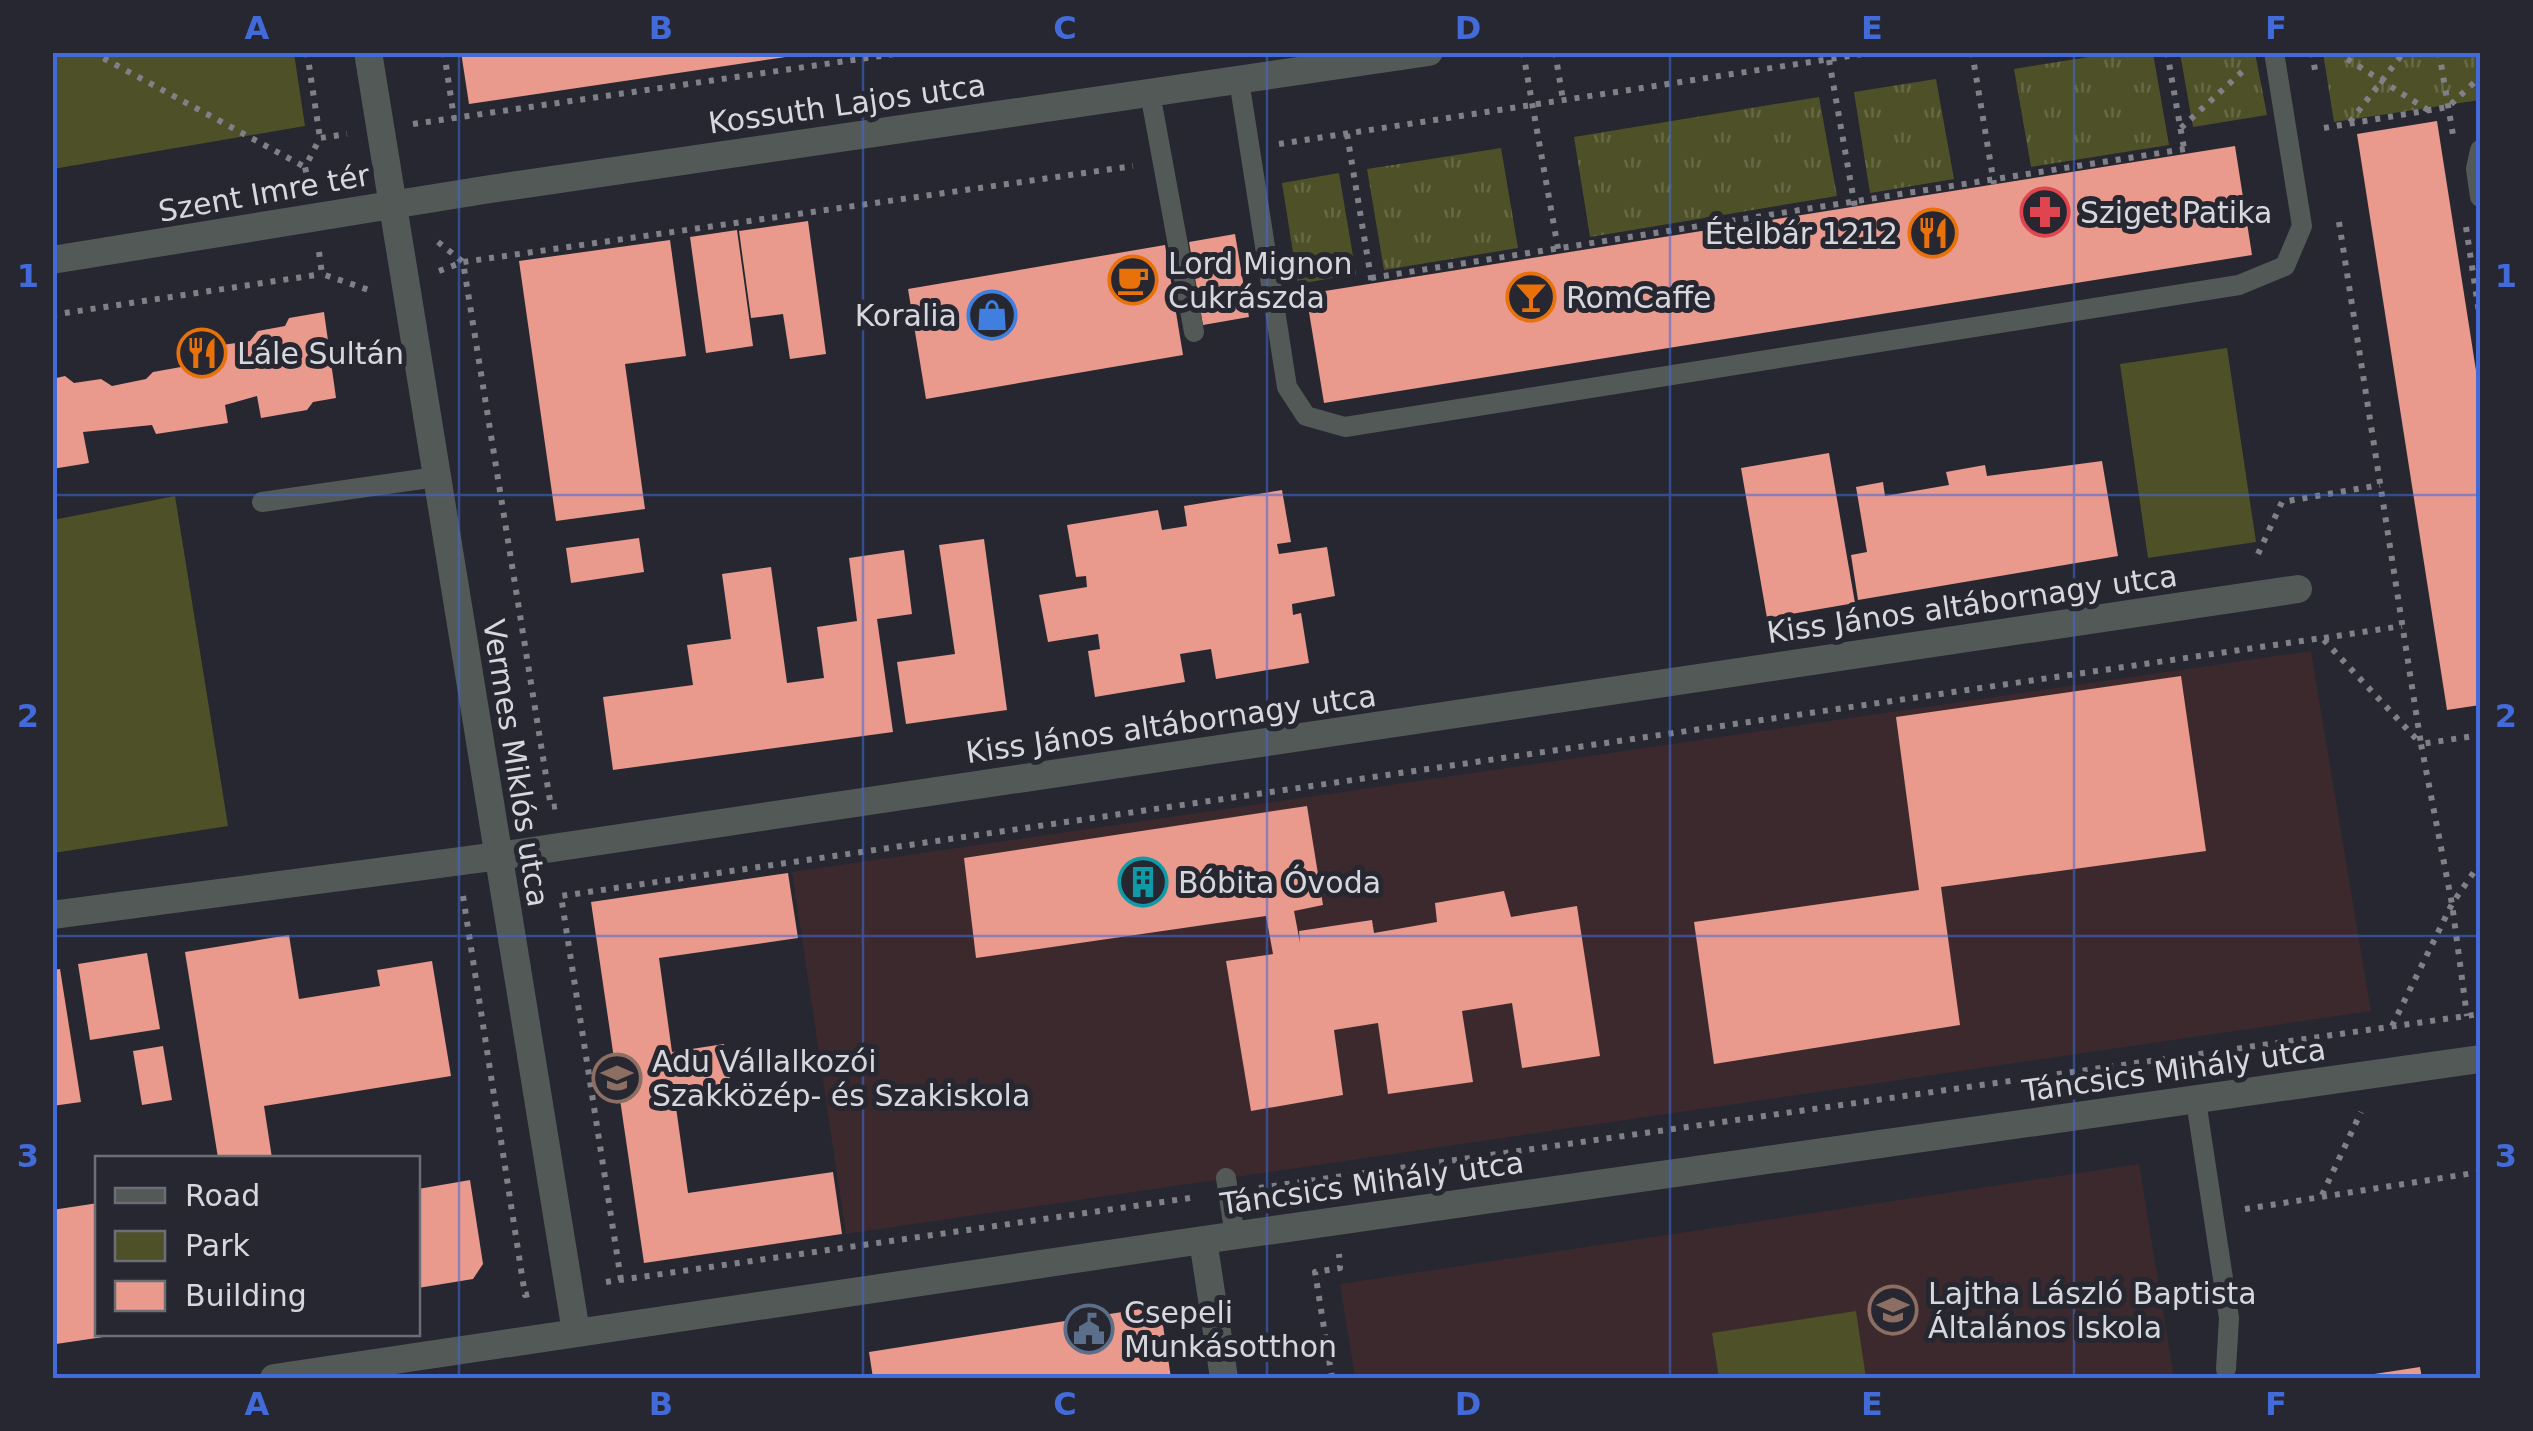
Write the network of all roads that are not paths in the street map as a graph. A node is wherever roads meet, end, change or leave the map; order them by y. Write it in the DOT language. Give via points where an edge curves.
graph roads {
  1 [pos="368,52"];
  2 [pos="1429,52"];
  3 [pos="2274,52"];
  4 [pos="1238,80"];
  5 [pos="1150,93"];
  6 [pos="2480,150"];
  7 [pos="2480,197"];
  8 [pos="392,204"];
  9 [pos="52,260"];
  10 [pos="1194,332"];
  11 [pos="436,477"];
  12 [pos="262,502"];
  13 [pos="2298,589"];
  14 [pos="499,856"];
  15 [pos="52,915"];
  16 [pos="2480,1060"];
  17 [pos="2196,1100"];
  18 [pos="1227,1186"];
  19 [pos="1234,1236"];
  20 [pos="1203,1240"];
  21 [pos="576,1332"];
  22 [pos="2226,1369"];
  23 [pos="274,1378"];
  24 [pos="1224,1378"];
  1 -- 8 [label="street, Szent Imre tér"];
  2 -- 4 [label="street, Kossuth Lajos utca"];
  3 -- 4 [label="lane" via="2302,226 2285,266 2239,285 1344,427 1306,416 1286,387"];
  4 -- 5 [label="street, Kossuth Lajos utca"];
  5 -- 8 [label="street, Kossuth Lajos utca"];
  5 -- 10 [label="lane"];
  6 -- 7 [label="lane"];
  8 -- 9 [label="street, Szent Imre tér"];
  8 -- 11 [label="street, Vermes Miklós utca"];
  11 -- 12 [label="lane"];
  11 -- 14 [label="street, Vermes Miklós utca"];
  13 -- 14 [label="street, Kiss János altábornagy utca"];
  14 -- 15 [label="street, Kiss János altábornagy utca"];
  14 -- 21 [label="street, Vermes Miklós utca"];
  16 -- 17 [label="street, Táncsics Mihály utca"];
  17 -- 19 [label="street, Táncsics Mihály utca"];
  17 -- 22 [label="lane" via="2229,1318"];
  18 -- 19 [label="lane"];
  19 -- 20 [label="street, Táncsics Mihály utca"];
  20 -- 21 [label="street, Táncsics Mihály utca"];
  20 -- 24 [label="street"];
  21 -- 23 [label="street, Táncsics Mihály utca"];
}
